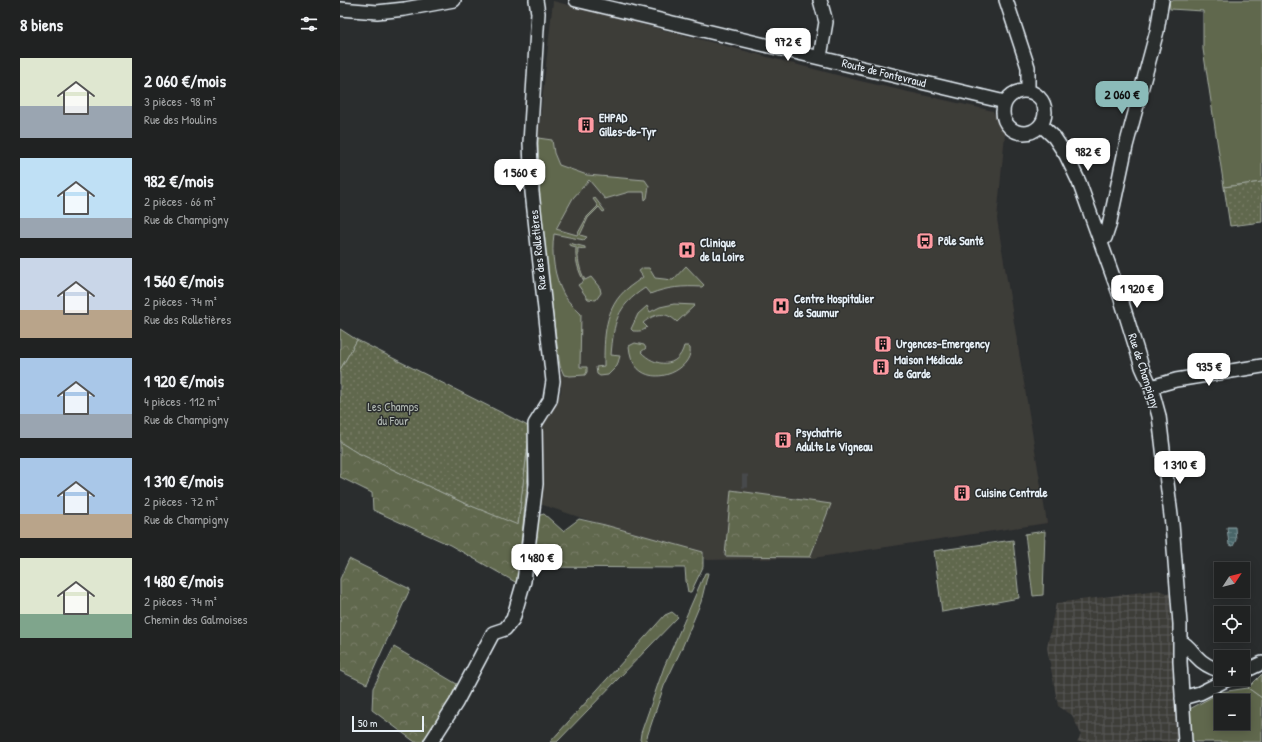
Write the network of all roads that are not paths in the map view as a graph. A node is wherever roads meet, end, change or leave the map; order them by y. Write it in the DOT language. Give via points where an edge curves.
graph roads {
  1 [pos="454,0"];
  2 [pos="536,0"];
  3 [pos="576,0"];
  4 [pos="820,0"];
  5 [pos="1006,0"];
  6 [pos="1162,0"];
  7 [pos="340,9"];
  8 [pos="820,57"];
  9 [pos="1028,91"];
  10 [pos="1005,102"];
  11 [pos="1041,125"];
  12 [pos="1100,240"];
  13 [pos="1262,366"];
  14 [pos="1151,387"];
  15 [pos="1180,641"];
  16 [pos="1262,663"];
  17 [pos="1214,668"];
  18 [pos="1250,669"];
  19 [pos="1215,686"];
  20 [pos="1182,698"];
  21 [pos="432,742"];
  22 [pos="1185,742"];
  1 -- 7 [label="street" via="377,12"];
  2 -- 21 [label="street, Rue des Rolletières" via="538,13 530,143 532,192 553,381 550,400 535,424 536,484 524,581 513,619 505,629 492,633 456,703"];
  3 -- 8 [label="street, Route de Fontevraud"];
  4 -- 8 [label="street" via="826,22"];
  5 -- 9 [label="street" via="1028,67"];
  6 -- 12 [label="street" via="1157,31 1126,146 1109,226 1105,238"];
  8 -- 10 [label="street, Route de Fontevraud"];
  9 -- 10 [label="street" via="1014,92"];
  9 -- 11 [label="street" via="1042,100 1045,117"];
  10 -- 11 [label="street" via="1004,121 1012,130 1028,133"];
  11 -- 12 [label="street, Rue de Champigny" via="1054,137 1066,155 1079,182"];
  12 -- 14 [label="street, Rue de Champigny"];
  13 -- 14 [label="street" via="1176,380"];
  14 -- 15 [label="street, Rue de Champigny" via="1159,416 1172,530"];
  15 -- 17 [label="street" via="1186,644 1197,658"];
  15 -- 20 [label="street, Rue de Champigny"];
  16 -- 18 [label="street"];
  19 -- 20 [label="street" via="1200,694"];
  20 -- 22 [label="street"];
}
